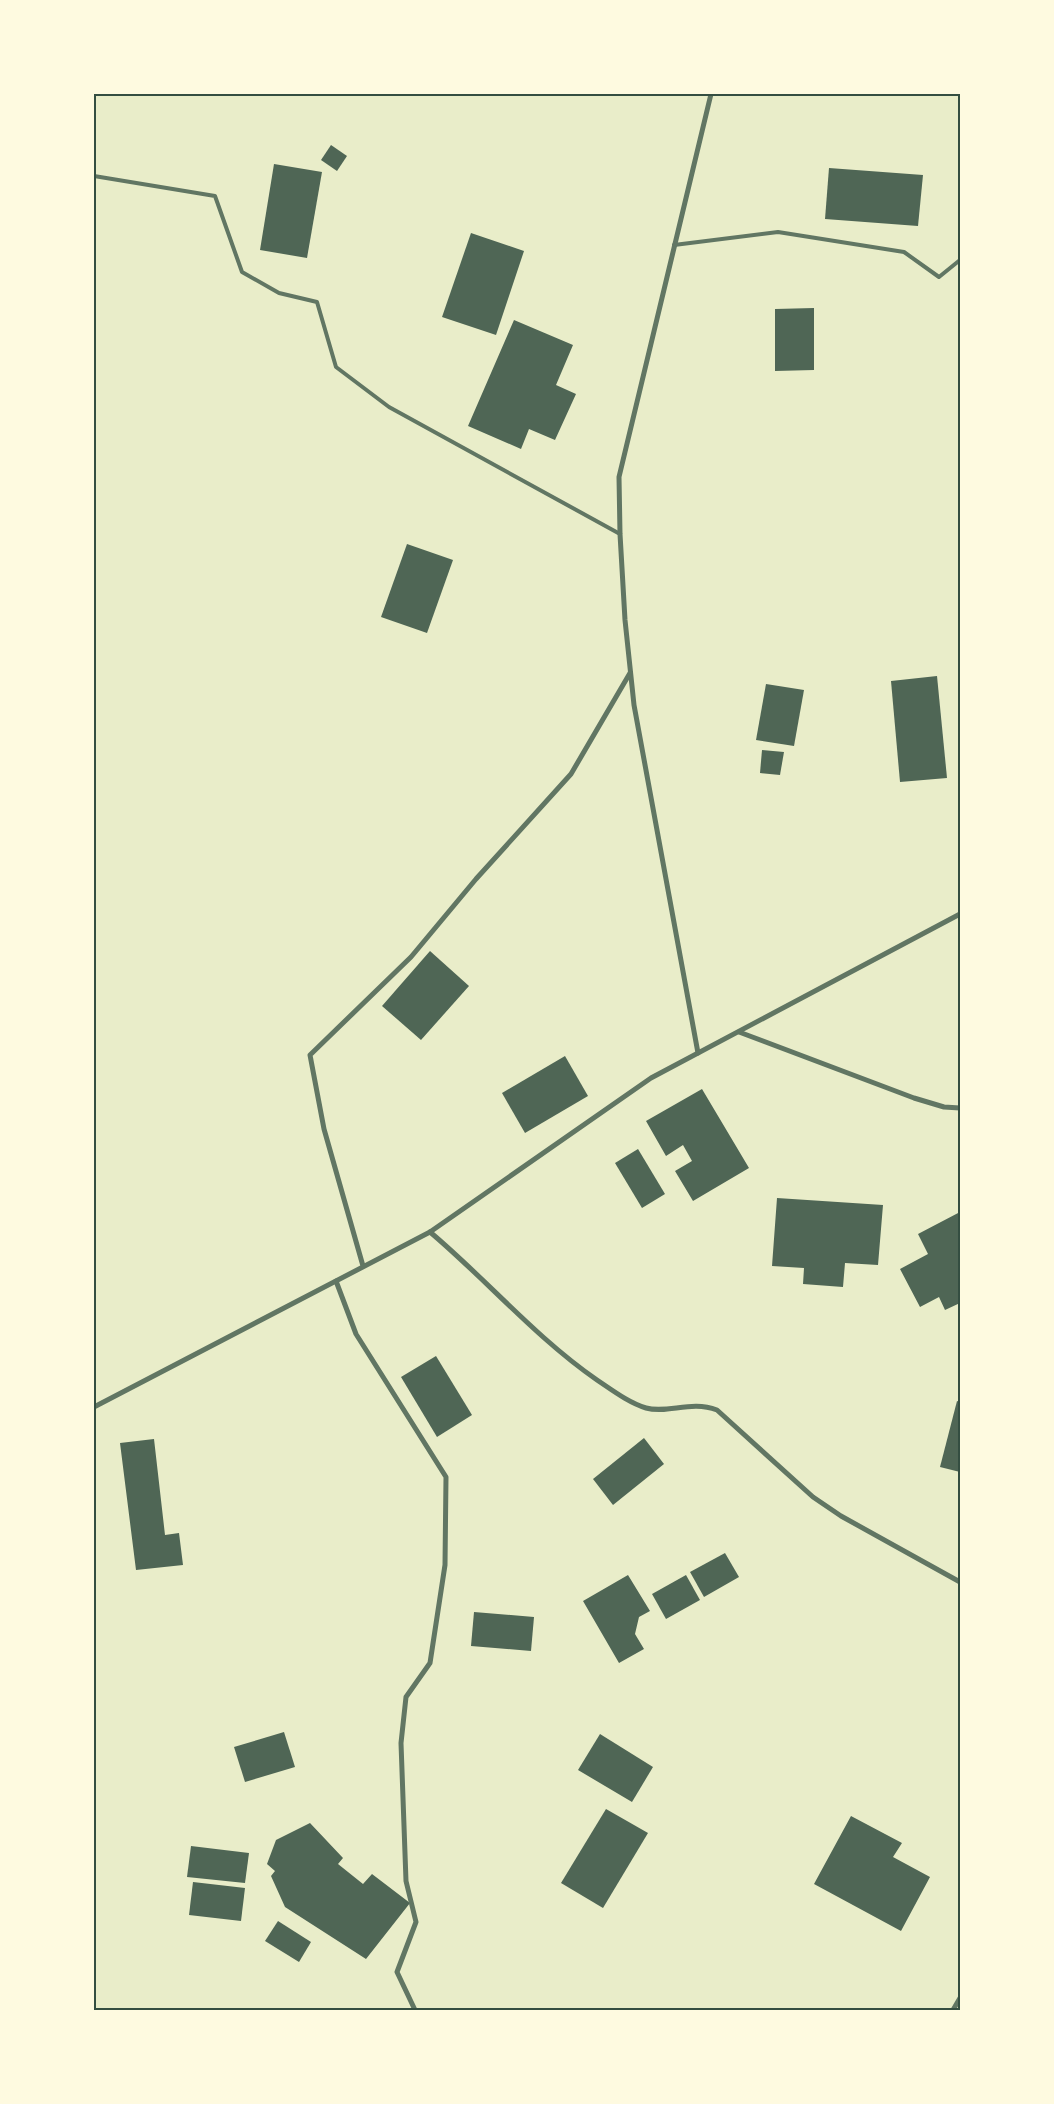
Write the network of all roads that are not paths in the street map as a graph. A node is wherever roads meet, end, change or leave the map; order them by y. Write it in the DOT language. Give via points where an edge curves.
graph roads {
  1 [pos="711,94"];
  2 [pos="94,176"];
  3 [pos="674,244"];
  4 [pos="960,260"];
  5 [pos="620,534"];
  6 [pos="630,673"];
  7 [pos="960,914"];
  8 [pos="739,1032"];
  9 [pos="698,1053"];
  10 [pos="960,1108"];
  11 [pos="430,1232"];
  12 [pos="364,1266"];
  13 [pos="336,1280"];
  14 [pos="94,1407"];
  15 [pos="960,1582"];
  16 [pos="960,1998"];
  17 [pos="415,2010"];
  18 [pos="953,2010"];
  1 -- 3 [label="street"];
  2 -- 5 [label="lane" via="215,196 242,272 279,293 317,302 336,367 389,407"];
  3 -- 4 [label="lane" via="778,232 904,252 939,277"];
  3 -- 5 [label="street" via="619,477"];
  5 -- 6 [label="street"];
  6 -- 9 [label="street"];
  6 -- 12 [label="street" via="571,774 411,957 310,1055 324,1129"];
  7 -- 8 [label="street"];
  8 -- 9 [label="street"];
  8 -- 10 [label="street" via="914,1098"];
  9 -- 11 [label="street" via="651,1078"];
  11 -- 12 [label="street"];
  11 -- 15 [label="street" via="459,1256 530,1327 608,1388 648,1409 698,1405 718,1410 813,1497"];
  12 -- 13 [label="street"];
  13 -- 14 [label="street"];
  13 -- 17 [label="street" via="356,1334 446,1477 445,1565 430,1663 406,1697 401,1743 406,1881 416,1922 397,1972"];
  16 -- 18 [label="street"];
}
